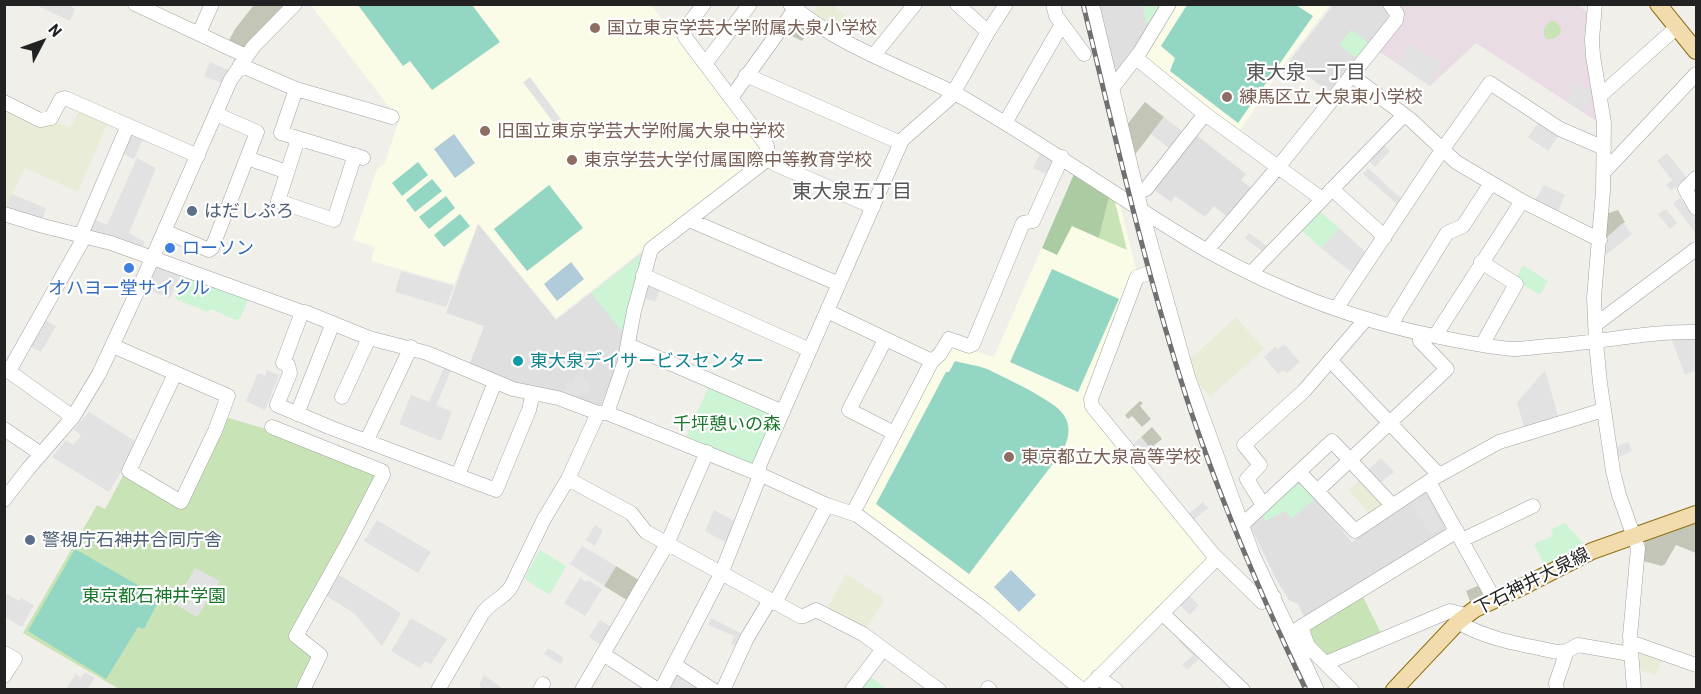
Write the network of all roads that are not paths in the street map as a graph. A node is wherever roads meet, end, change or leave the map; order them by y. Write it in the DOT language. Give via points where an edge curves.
graph roads {
  1 [pos="135,4"];
  2 [pos="212,4"];
  3 [pos="295,4"];
  4 [pos="704,4"];
  5 [pos="750,4"];
  6 [pos="814,4"];
  7 [pos="915,4"];
  8 [pos="957,4"];
  9 [pos="1006,4"];
  10 [pos="1053,4"];
  11 [pos="1092,4"];
  12 [pos="1169,4"];
  13 [pos="1390,4"];
  14 [pos="1595,4"];
  15 [pos="1663,6"];
  16 [pos="796,10"];
  17 [pos="1062,24"];
  18 [pos="1677,27"];
  19 [pos="988,32"];
  20 [pos="199,33"];
  21 [pos="1696,51"];
  22 [pos="1084,54"];
  23 [pos="873,55"];
  24 [pos="1136,58"];
  25 [pos="243,61"];
  26 [pos="705,64"];
  27 [pos="1696,74"];
  28 [pos="746,75"];
  29 [pos="1351,75"];
  30 [pos="1113,87"];
  31 [pos="296,88"];
  32 [pos="953,92"];
  33 [pos="1600,96"];
  34 [pos="731,98"];
  35 [pos="4,102"];
  36 [pos="216,114"];
  37 [pos="1205,114"];
  38 [pos="1404,115"];
  39 [pos="392,117"];
  40 [pos="1005,123"];
  41 [pos="129,127"];
  42 [pos="298,139"];
  43 [pos="901,143"];
  44 [pos="1604,148"];
  45 [pos="1443,149"];
  46 [pos="198,156"];
  47 [pos="1062,157"];
  48 [pos="247,158"];
  49 [pos="768,159"];
  50 [pos="1278,166"];
  51 [pos="287,172"];
  52 [pos="1603,172"];
  53 [pos="1696,178"];
  54 [pos="1491,183"];
  55 [pos="1138,192"];
  56 [pos="1327,194"];
  57 [pos="1522,201"];
  58 [pos="873,207"];
  59 [pos="1696,208"];
  60 [pos="1141,209"];
  61 [pos="4,214"];
  62 [pos="691,218"];
  63 [pos="164,231"];
  64 [pos="83,235"];
  65 [pos="1385,237"];
  66 [pos="1600,240"];
  67 [pos="1696,249"];
  68 [pos="1207,250"];
  69 [pos="153,258"];
  70 [pos="1481,262"];
  71 [pos="1158,270"];
  72 [pos="1251,273"];
  73 [pos="643,275"];
  74 [pos="839,284"];
  75 [pos="1336,309"];
  76 [pos="827,311"];
  77 [pos="302,312"];
  78 [pos="1365,320"];
  79 [pos="333,324"];
  80 [pos="1595,325"];
  81 [pos="1391,327"];
  82 [pos="1696,332"];
  83 [pos="1419,333"];
  84 [pos="1435,336"];
  85 [pos="369,338"];
  86 [pos="885,339"];
  87 [pos="1596,342"];
  88 [pos="628,345"];
  89 [pos="1482,345"];
  90 [pos="113,346"];
  91 [pos="411,347"];
  92 [pos="810,350"];
  93 [pos="1330,360"];
  94 [pos="932,361"];
  95 [pos="7,369"];
  96 [pos="175,374"];
  97 [pos="495,382"];
  98 [pos="533,393"];
  99 [pos="342,397"];
  100 [pos="1604,410"];
  101 [pos="783,412"];
  102 [pos="603,413"];
  103 [pos="297,414"];
  104 [pos="73,417"];
  105 [pos="1389,422"];
  106 [pos="272,427"];
  107 [pos="4,429"];
  108 [pos="894,433"];
  109 [pos="367,440"];
  110 [pos="707,452"];
  111 [pos="41,454"];
  112 [pos="1350,459"];
  113 [pos="1300,473"];
  114 [pos="759,474"];
  115 [pos="458,475"];
  116 [pos="568,479"];
  117 [pos="1434,479"];
  118 [pos="1317,491"];
  119 [pos="4,500"];
  120 [pos="827,505"];
  121 [pos="1263,505"];
  122 [pos="1392,505"];
  123 [pos="1533,506"];
  124 [pos="853,513"];
  125 [pos="1696,514"];
  126 [pos="1242,525"];
  127 [pos="1460,535"];
  128 [pos="1634,536"];
  129 [pos="667,544"];
  130 [pos="1216,558"];
  131 [pos="721,574"];
  132 [pos="1274,597"];
  133 [pos="1494,599"];
  134 [pos="773,601"];
  135 [pos="1162,613"];
  136 [pos="1461,619"];
  137 [pos="1296,630"];
  138 [pos="882,649"];
  139 [pos="1630,649"];
  140 [pos="1567,651"];
  141 [pos="4,653"];
  142 [pos="603,654"];
  143 [pos="1326,663"];
  144 [pos="675,665"];
  145 [pos="1696,665"];
  146 [pos="4,676"];
  147 [pos="1098,677"];
  148 [pos="303,690"];
  149 [pos="438,690"];
  150 [pos="582,690"];
  151 [pos="660,690"];
  152 [pos="714,690"];
  153 [pos="723,690"];
  154 [pos="852,690"];
  155 [pos="939,690"];
  156 [pos="1084,690"];
  157 [pos="1116,690"];
  158 [pos="1243,690"];
  159 [pos="1317,690"];
  160 [pos="1352,690"];
  161 [pos="1394,690"];
  162 [pos="1557,690"];
  163 [pos="1634,690"];
  1 -- 20 [label="street"];
  2 -- 20 [label="street"];
  3 -- 25 [label="street"];
  4 -- 26 [label="street" via="683,34"];
  5 -- 26 [label="street"];
  6 -- 16 [label="street"];
  7 -- 23 [label="street"];
  8 -- 19 [label="street"];
  9 -- 19 [label="street"];
  10 -- 17 [label="street"];
  11 -- 30 [label="street"];
  12 -- 24 [label="street"];
  13 -- 29 [label="street" via="1397,14 1396,20"];
  14 -- 33 [label="street" via="1592,40"];
  15 -- 18 [label="main road"];
  16 -- 23 [label="street"];
  16 -- 28 [label="street"];
  17 -- 22 [label="street"];
  17 -- 40 [label="street"];
  18 -- 21 [label="main road"];
  18 -- 33 [label="street"];
  19 -- 32 [label="street"];
  20 -- 25 [label="street"];
  23 -- 32 [label="street"];
  24 -- 30 [label="street"];
  24 -- 37 [label="street"];
  25 -- 31 [label="street"];
  25 -- 36 [label="street"];
  26 -- 34 [label="street"];
  27 -- 52 [label="street"];
  28 -- 34 [label="street"];
  28 -- 43 [label="street"];
  29 -- 38 [label="street"];
  29 -- 50 [label="street"];
  30 -- 55 [label="street"];
  31 -- 39 [label="street"];
  31 -- 42 [label="street" via="281,133"];
  32 -- 40 [label="street"];
  32 -- 43 [label="street"];
  33 -- 44 [label="street"];
  34 -- 49 [label="street" via="767,146"];
  35 -- 41 [label="street" via="40,120 51,117 65,98"];
  36 -- 46 [label="street"];
  36 -- 48 [label="street" via="257,132"];
  37 -- 50 [label="street"];
  37 -- 55 [label="street" via="1146,189"];
  38 -- 45 [label="street"];
  38 -- 56 [label="street"];
  40 -- 47 [label="street"];
  41 -- 46 [label="street"];
  41 -- 64 [label="street"];
  42 -- 51 [label="street"];
  42 -- 51 [label="street" via="360,157 334,220 278,201"];
  43 -- 58 [label="street"];
  44 -- 45 [label="street" via="1560,129 1490,83"];
  44 -- 52 [label="street"];
  45 -- 54 [label="street" via="1456,162"];
  45 -- 65 [label="street"];
  46 -- 63 [label="street"];
  47 -- 60 [label="street"];
  47 -- 94 [label="street" via="1033,221 1023,223 973,344 949,339"];
  48 -- 51 [label="street"];
  48 -- 63 [label="street" via="212,248"];
  49 -- 58 [label="street"];
  49 -- 62 [label="street"];
  50 -- 56 [label="street"];
  50 -- 68 [label="street"];
  52 -- 66 [label="street"];
  53 -- 59 [label="street" via="1685,189"];
  54 -- 57 [label="street"];
  54 -- 81 [label="street" via="1463,226 1447,233"];
  55 -- 60 [label="street"];
  56 -- 65 [label="street"];
  56 -- 72 [label="street"];
  57 -- 66 [label="street"];
  57 -- 70 [label="street"];
  58 -- 74 [label="street"];
  60 -- 68 [label="street"];
  60 -- 71 [label="street"];
  61 -- 64 [label="street"];
  62 -- 73 [label="street" via="651,249"];
  62 -- 74 [label="street"];
  63 -- 69 [label="street"];
  64 -- 69 [label="street"];
  64 -- 95 [label="street"];
  65 -- 75 [label="street"];
  66 -- 80 [label="street"];
  67 -- 80 [label="street"];
  68 -- 72 [label="street"];
  69 -- 77 [label="street"];
  69 -- 90 [label="street"];
  70 -- 84 [label="street"];
  70 -- 89 [label="street" via="1516,284"];
  71 -- 126 [label="street" via="1188,377"];
  71 -- 130 [label="street" via="1137,276 1091,403"];
  72 -- 75 [label="street"];
  73 -- 88 [label="street"];
  73 -- 92 [label="street"];
  74 -- 76 [label="street"];
  75 -- 78 [label="street"];
  76 -- 86 [label="street"];
  76 -- 92 [label="street"];
  77 -- 79 [label="street"];
  77 -- 103 [label="street" via="284,363 290,373 277,405"];
  78 -- 81 [label="street"];
  78 -- 93 [label="street"];
  79 -- 85 [label="street"];
  79 -- 103 [label="street"];
  80 -- 87 [label="street"];
  81 -- 83 [label="street"];
  82 -- 87 [label="street"];
  83 -- 84 [label="street"];
  83 -- 105 [label="street" via="1420,340 1447,369"];
  84 -- 89 [label="street"];
  85 -- 91 [label="street"];
  85 -- 99 [label="street"];
  86 -- 94 [label="street"];
  86 -- 108 [label="street" via="849,410"];
  87 -- 89 [label="street" via="1514,349"];
  87 -- 100 [label="street"];
  88 -- 101 [label="street"];
  88 -- 102 [label="street"];
  90 -- 96 [label="street"];
  90 -- 104 [label="street"];
  91 -- 97 [label="street"];
  91 -- 109 [label="street"];
  92 -- 101 [label="street"];
  93 -- 105 [label="street"];
  93 -- 121 [label="street" via="1292,403 1244,445 1260,465 1247,479"];
  94 -- 108 [label="street"];
  95 -- 104 [label="street"];
  96 -- 96 [label="street" via="129,471 181,502 228,397"];
  97 -- 98 [label="street"];
  97 -- 115 [label="street"];
  98 -- 102 [label="street"];
  98 -- 115 [label="street" via="530,410 496,490"];
  100 -- 117 [label="street" via="1499,442"];
  100 -- 128 [label="street" via="1615,479"];
  101 -- 114 [label="street"];
  102 -- 110 [label="street"];
  102 -- 116 [label="street"];
  103 -- 109 [label="street"];
  104 -- 111 [label="street"];
  105 -- 112 [label="street"];
  105 -- 117 [label="street"];
  106 -- 148 [label="street" via="382,471 383,475 296,636 320,655"];
  107 -- 111 [label="street"];
  108 -- 124 [label="street"];
  109 -- 115 [label="street"];
  110 -- 114 [label="street"];
  110 -- 129 [label="street"];
  111 -- 119 [label="street"];
  112 -- 113 [label="street" via="1332,441"];
  112 -- 118 [label="street"];
  112 -- 122 [label="street"];
  113 -- 118 [label="street"];
  113 -- 121 [label="street"];
  114 -- 120 [label="street"];
  114 -- 131 [label="street"];
  116 -- 129 [label="street" via="631,513 643,530"];
  116 -- 149 [label="street" via="511,587 486,608"];
  117 -- 122 [label="street"];
  117 -- 127 [label="street"];
  118 -- 122 [label="street" via="1354,531"];
  120 -- 124 [label="street"];
  120 -- 134 [label="street"];
  121 -- 126 [label="street"];
  123 -- 127 [label="street"];
  124 -- 156 [label="street" via="985,610"];
  125 -- 128 [label="main road, 下石神井大泉線"];
  126 -- 132 [label="street"];
  127 -- 133 [label="street"];
  127 -- 137 [label="street"];
  128 -- 133 [label="main road, 下石神井大泉線" via="1592,550"];
  128 -- 139 [label="street" via="1638,548"];
  129 -- 131 [label="street"];
  129 -- 142 [label="street"];
  130 -- 132 [label="street" via="1262,602"];
  130 -- 135 [label="street"];
  131 -- 134 [label="street"];
  131 -- 144 [label="street"];
  132 -- 137 [label="street"];
  133 -- 136 [label="main road, 下石神井大泉線"];
  134 -- 138 [label="street" via="802,616 819,611 863,634"];
  134 -- 153 [label="street" via="747,638"];
  135 -- 147 [label="street"];
  135 -- 158 [label="street"];
  136 -- 140 [label="street" via="1473,631 1502,640"];
  136 -- 143 [label="street" via="1450,611"];
  136 -- 161 [label="main road, 下石神井大泉線"];
  137 -- 143 [label="street"];
  137 -- 159 [label="street"];
  138 -- 154 [label="street"];
  138 -- 155 [label="street"];
  139 -- 140 [label="street" via="1578,645"];
  139 -- 145 [label="street"];
  139 -- 163 [label="street"];
  140 -- 162 [label="street"];
  141 -- 146 [label="street" via="15,659"];
  142 -- 150 [label="street"];
  142 -- 151 [label="street"];
  143 -- 160 [label="street"];
  144 -- 151 [label="street"];
  144 -- 152 [label="street"];
  147 -- 156 [label="street"];
  147 -- 157 [label="street"];
}
